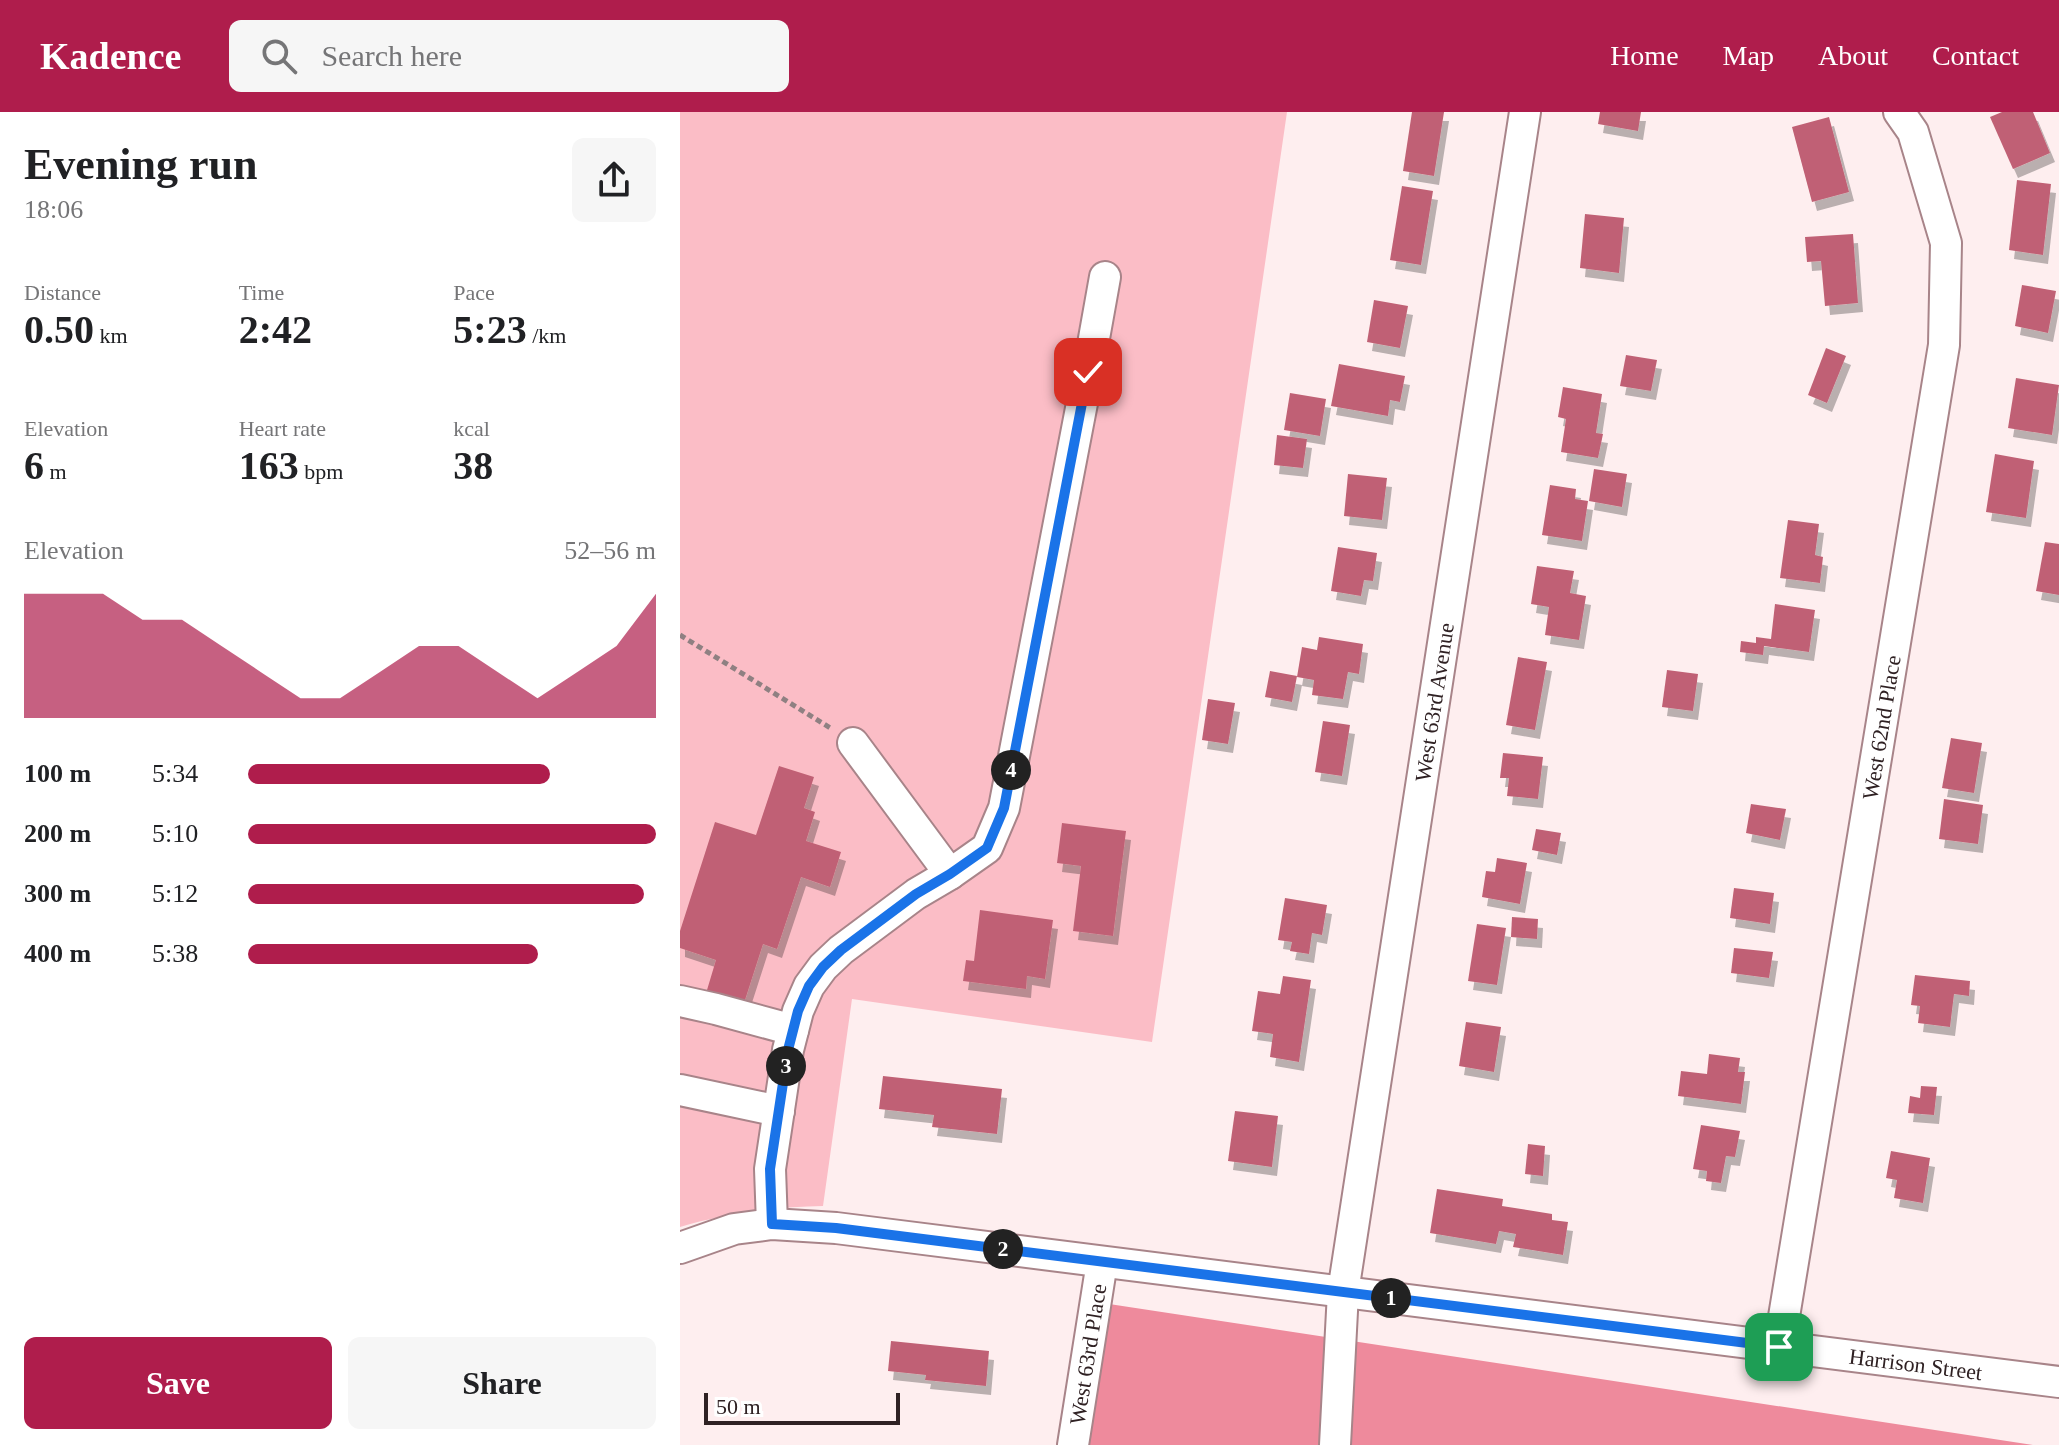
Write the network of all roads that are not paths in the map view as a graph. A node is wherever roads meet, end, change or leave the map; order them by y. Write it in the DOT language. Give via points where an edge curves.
graph roads {
  1 [pos="1525,112"];
  2 [pos="1899,112"];
  3 [pos="1105,277"];
  4 [pos="853,743"];
  5 [pos="950,874"];
  6 [pos="680,1001"];
  7 [pos="793,1030"];
  8 [pos="680,1090"];
  9 [pos="779,1111"];
  10 [pos="772,1224"];
  11 [pos="680,1248"];
  12 [pos="1102,1262"];
  13 [pos="1343,1292"];
  14 [pos="1779,1347"];
  15 [pos="2059,1382"];
  16 [pos="1073,1445"];
  17 [pos="1335,1445"];
  1 -- 13 [label="street, West 63rd Avenue"];
  2 -- 14 [label="street, West 62nd Place" via="1913,132 1946,243 1944,345"];
  3 -- 5 [label="street" via="1004,808 987,848"];
  4 -- 5 [label="street"];
  5 -- 7 [label="street" via="823,967 809,986"];
  6 -- 7 [label="street"];
  7 -- 9 [label="street"];
  8 -- 9 [label="street"];
  9 -- 10 [label="street" via="770,1169"];
  10 -- 11 [label="street, Harrison Street" via="734,1229"];
  10 -- 12 [label="street, Harrison Street"];
  12 -- 13 [label="street, Harrison Street"];
  12 -- 16 [label="street, West 63rd Place"];
  13 -- 14 [label="street, Harrison Street"];
  13 -- 17 [label="street, West 63rd Avenue"];
  14 -- 15 [label="street, Harrison Street"];
}
